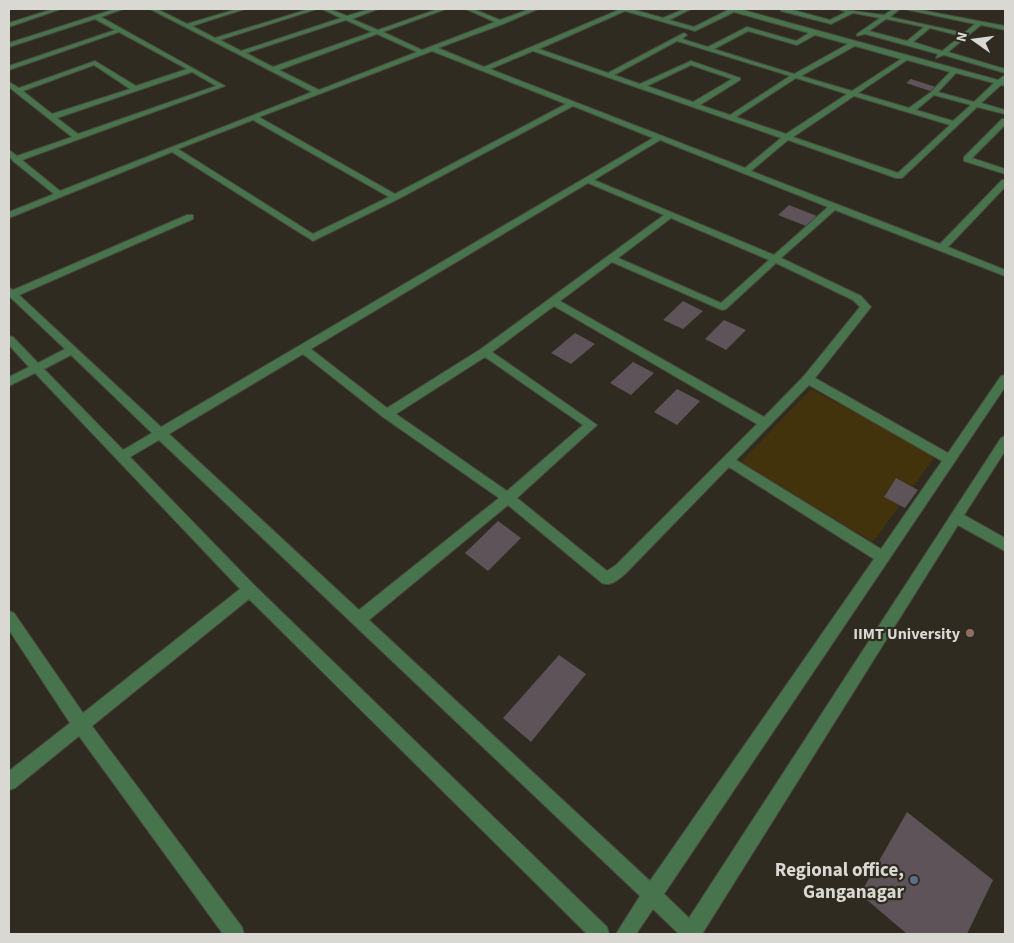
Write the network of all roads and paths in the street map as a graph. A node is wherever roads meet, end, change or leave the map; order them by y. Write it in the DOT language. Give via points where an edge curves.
graph roads {
  1 [pos="58,9"];
  2 [pos="120,9"];
  3 [pos="153,9"];
  4 [pos="242,9"];
  5 [pos="314,9"];
  6 [pos="325,9"];
  7 [pos="375,9"];
  8 [pos="442,9"];
  9 [pos="469,9"];
  10 [pos="535,9"];
  11 [pos="626,9"];
  12 [pos="688,9"];
  13 [pos="786,9"];
  14 [pos="841,9"];
  15 [pos="897,9"];
  16 [pos="907,9"];
  17 [pos="734,10"];
  18 [pos="852,11"];
  19 [pos="942,15"];
  20 [pos="96,17"];
  21 [pos="886,17"];
  22 [pos="348,18"];
  23 [pos="664,20"];
  24 [pos="501,23"];
  25 [pos="947,24"];
  26 [pos="979,24"];
  27 [pos="9,25"];
  28 [pos="187,26"];
  29 [pos="929,26"];
  30 [pos="1005,28"];
  31 [pos="695,29"];
  32 [pos="120,30"];
  33 [pos="379,32"];
  34 [pos="864,32"];
  35 [pos="814,33"];
  36 [pos="966,35"];
  37 [pos="676,39"];
  38 [pos="215,40"];
  39 [pos="851,43"];
  40 [pos="908,43"];
  41 [pos="9,45"];
  42 [pos="431,48"];
  43 [pos="533,49"];
  44 [pos="709,49"];
  45 [pos="240,52"];
  46 [pos="420,52"];
  47 [pos="944,53"];
  48 [pos="906,58"];
  49 [pos="928,64"];
  50 [pos="9,68"];
  51 [pos="484,68"];
  52 [pos="274,69"];
  53 [pos="192,70"];
  54 [pos="955,71"];
  55 [pos="1005,71"];
  56 [pos="609,75"];
  57 [pos="795,76"];
  58 [pos="1005,77"];
  59 [pos="9,84"];
  60 [pos="1002,84"];
  61 [pos="641,86"];
  62 [pos="135,89"];
  63 [pos="18,91"];
  64 [pos="318,92"];
  65 [pos="933,93"];
  66 [pos="852,94"];
  67 [pos="573,103"];
  68 [pos="977,104"];
  69 [pos="694,105"];
  70 [pos="910,111"];
  71 [pos="1005,112"];
  72 [pos="51,117"];
  73 [pos="253,117"];
  74 [pos="730,118"];
  75 [pos="1005,122"];
  76 [pos="955,124"];
  77 [pos="77,137"];
  78 [pos="660,137"];
  79 [pos="787,137"];
  80 [pos="173,149"];
  81 [pos="9,152"];
  82 [pos="16,159"];
  83 [pos="746,171"];
  84 [pos="1005,172"];
  85 [pos="587,180"];
  86 [pos="1005,182"];
  87 [pos="60,194"];
  88 [pos="395,197"];
  89 [pos="834,206"];
  90 [pos="670,214"];
  91 [pos="9,215"];
  92 [pos="190,217"];
  93 [pos="942,248"];
  94 [pos="611,258"];
  95 [pos="775,259"];
  96 [pos="1005,273"];
  97 [pos="10,293"];
  98 [pos="554,301"];
  99 [pos="9,339"];
  100 [pos="302,348"];
  101 [pos="72,350"];
  102 [pos="485,352"];
  103 [pos="37,368"];
  104 [pos="808,379"];
  105 [pos="1005,379"];
  106 [pos="9,382"];
  107 [pos="386,414"];
  108 [pos="765,423"];
  109 [pos="160,434"];
  110 [pos="1005,441"];
  111 [pos="122,456"];
  112 [pos="950,460"];
  113 [pos="728,461"];
  114 [pos="508,498"];
  115 [pos="956,517"];
  116 [pos="1005,545"];
  117 [pos="883,557"];
  118 [pos="250,590"];
  119 [pos="9,618"];
  120 [pos="358,620"];
  121 [pos="80,725"];
  122 [pos="9,782"];
  123 [pos="652,896"];
  124 [pos="235,934"];
  125 [pos="600,934"];
  126 [pos="625,934"];
  127 [pos="691,934"];
  1 -- 27 [label="street"];
  2 -- 20 [label="street"];
  3 -- 28 [label="street" via="165,12"];
  4 -- 28 [label="street"];
  5 -- 38 [label="street"];
  6 -- 22 [label="street"];
  7 -- 22 [label="street"];
  8 -- 33 [label="street"];
  9 -- 24 [label="street"];
  10 -- 24 [label="street"];
  11 -- 23 [label="street"];
  11 -- 43 [label="street"];
  12 -- 23 [label="street"];
  13 -- 18 [label="street" via="783,10 832,22"];
  14 -- 18 [label="street"];
  15 -- 21 [label="street"];
  16 -- 19 [label="street"];
  17 -- 31 [label="street"];
  17 -- 35 [label="street"];
  18 -- 21 [label="street"];
  19 -- 25 [label="street"];
  19 -- 26 [label="street"];
  20 -- 32 [label="street"];
  20 -- 41 [label="street"];
  21 -- 29 [label="street"];
  21 -- 34 [label="street"];
  22 -- 33 [label="street"];
  22 -- 45 [label="street"];
  23 -- 31 [label="street"];
  24 -- 42 [label="street"];
  26 -- 30 [label="street"];
  26 -- 36 [label="street"];
  28 -- 38 [label="street"];
  29 -- 36 [label="street"];
  29 -- 40 [label="street"];
  31 -- 37 [label="street"];
  32 -- 50 [label="street"];
  32 -- 53 [label="street"];
  33 -- 46 [label="street"];
  33 -- 52 [label="street"];
  34 -- 39 [label="street"];
  34 -- 40 [label="street"];
  35 -- 39 [label="street"];
  35 -- 44 [label="street" via="796,43 747,29"];
  36 -- 47 [label="street"];
  37 -- 44 [label="street"];
  37 -- 56 [label="street"];
  38 -- 45 [label="street"];
  39 -- 48 [label="street"];
  39 -- 57 [label="street"];
  40 -- 47 [label="street"];
  42 -- 46 [label="street"];
  42 -- 51 [label="street"];
  43 -- 51 [label="street"];
  43 -- 56 [label="street"];
  44 -- 57 [label="street"];
  45 -- 52 [label="street"];
  46 -- 64 [label="street"];
  47 -- 49 [label="street"];
  47 -- 55 [label="street"];
  48 -- 49 [label="street"];
  48 -- 66 [label="street"];
  49 -- 54 [label="street"];
  51 -- 67 [label="street"];
  52 -- 64 [label="street"];
  53 -- 62 [label="street"];
  53 -- 77 [label="street" via="222,86"];
  54 -- 60 [label="street"];
  54 -- 65 [label="street"];
  56 -- 61 [label="street"];
  57 -- 66 [label="street"];
  57 -- 74 [label="street"];
  58 -- 60 [label="street"];
  59 -- 63 [label="street"];
  60 -- 68 [label="street"];
  61 -- 69 [label="street"];
  61 -- 69 [label="street" via="691,63 738,79"];
  62 -- 63 [label="street" via="95,63"];
  62 -- 72 [label="street"];
  63 -- 72 [label="street"];
  64 -- 73 [label="street"];
  65 -- 68 [label="street"];
  65 -- 70 [label="street"];
  66 -- 70 [label="street"];
  66 -- 79 [label="street"];
  67 -- 78 [label="street"];
  67 -- 88 [label="street"];
  68 -- 71 [label="street"];
  68 -- 76 [label="street"];
  69 -- 74 [label="street"];
  70 -- 76 [label="street"];
  72 -- 77 [label="street"];
  73 -- 80 [label="street"];
  73 -- 88 [label="street"];
  74 -- 79 [label="street"];
  75 -- 84 [label="street" via="967,159"];
  76 -- 79 [label="street" via="899,176"];
  77 -- 82 [label="street"];
  78 -- 83 [label="street"];
  78 -- 85 [label="street"];
  79 -- 83 [label="street"];
  80 -- 87 [label="street"];
  80 -- 88 [label="street" via="313,238"];
  81 -- 82 [label="street"];
  82 -- 87 [label="street"];
  83 -- 89 [label="street"];
  85 -- 90 [label="street"];
  85 -- 100 [label="street"];
  86 -- 93 [label="street"];
  87 -- 91 [label="street"];
  89 -- 93 [label="street"];
  89 -- 95 [label="street"];
  90 -- 94 [label="street"];
  90 -- 95 [label="street"];
  92 -- 97 [label="street"];
  93 -- 96 [label="street"];
  94 -- 95 [label="street" via="722,308"];
  94 -- 98 [label="street"];
  95 -- 104 [label="street" via="857,298 866,307"];
  97 -- 101 [label="street"];
  98 -- 102 [label="street"];
  98 -- 108 [label="street"];
  99 -- 103 [label="street"];
  100 -- 107 [label="street"];
  100 -- 109 [label="street"];
  101 -- 103 [label="street"];
  101 -- 109 [label="street"];
  102 -- 107 [label="street"];
  102 -- 114 [label="street" via="591,425"];
  103 -- 106 [label="street"];
  103 -- 111 [label="street"];
  104 -- 108 [label="street"];
  104 -- 112 [label="street"];
  105 -- 112 [label="street"];
  107 -- 114 [label="street"];
  108 -- 113 [label="street"];
  109 -- 111 [label="street"];
  109 -- 120 [label="street"];
  110 -- 115 [label="street"];
  111 -- 118 [label="street"];
  112 -- 117 [label="street"];
  113 -- 114 [label="street" via="621,569 607,579"];
  113 -- 117 [label="street"];
  114 -- 120 [label="street"];
  115 -- 116 [label="street"];
  115 -- 127 [label="street"];
  117 -- 123 [label="street"];
  118 -- 121 [label="street"];
  118 -- 125 [label="street"];
  119 -- 121 [label="street"];
  120 -- 123 [label="street"];
  121 -- 122 [label="street"];
  121 -- 124 [label="street"];
  123 -- 126 [label="street"];
  123 -- 127 [label="street"];
}
